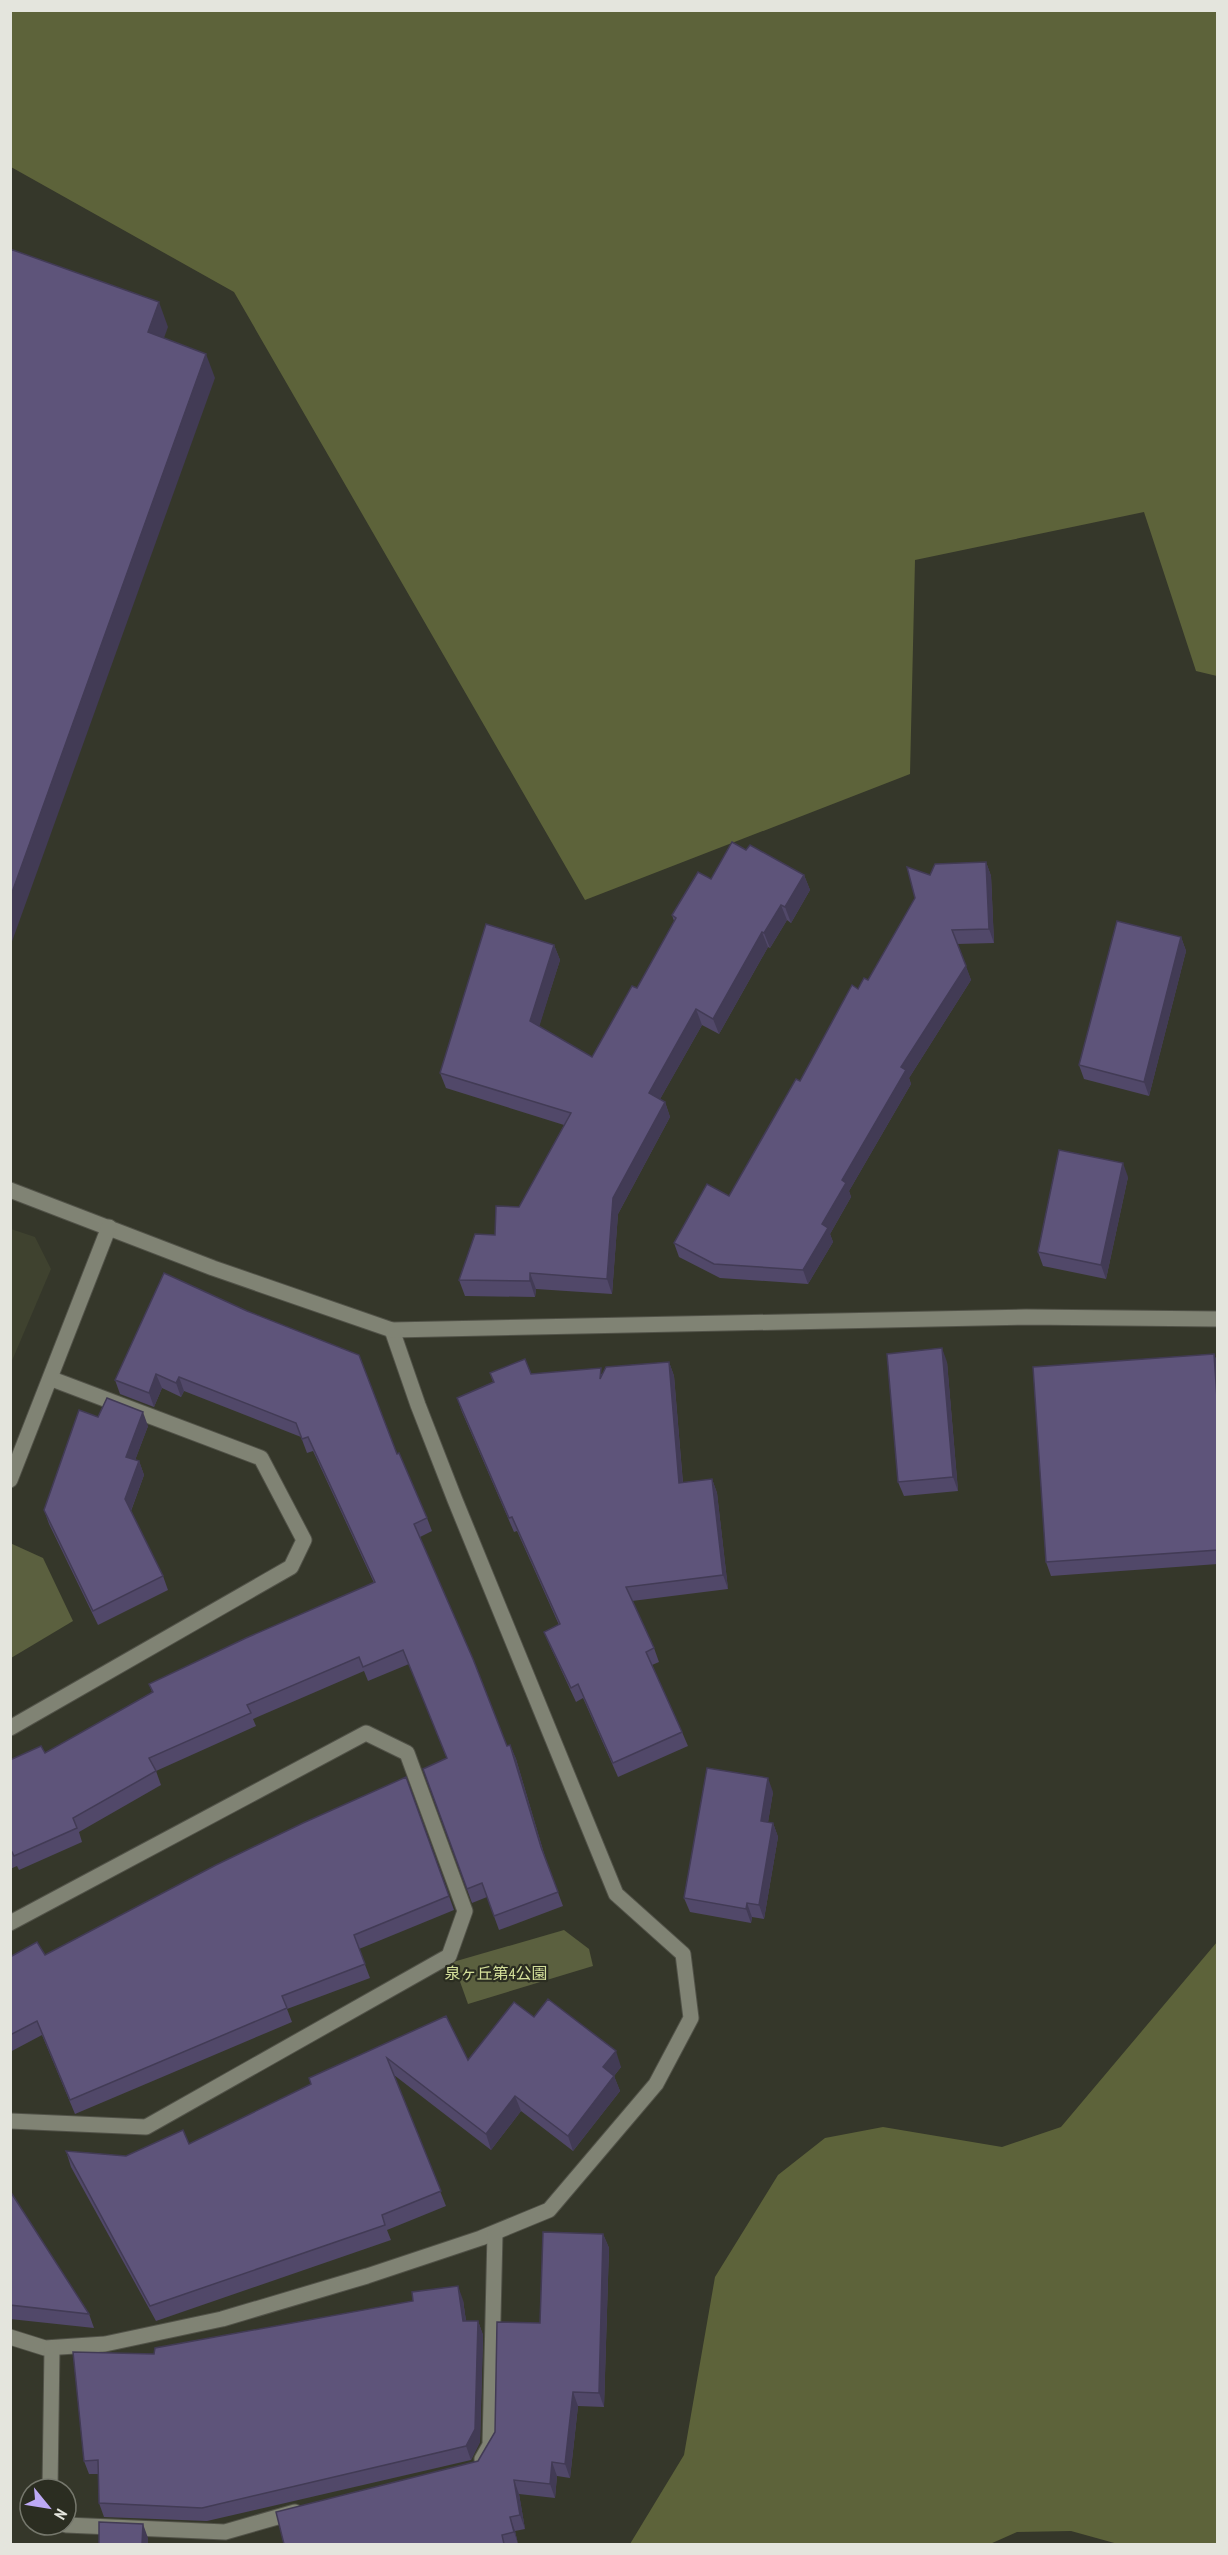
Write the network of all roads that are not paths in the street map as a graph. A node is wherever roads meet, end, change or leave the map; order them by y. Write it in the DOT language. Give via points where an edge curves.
graph roads {
  1 [pos="10,1190"];
  2 [pos="110,1227"];
  3 [pos="1218,1319"];
  4 [pos="392,1330"];
  5 [pos="52,1379"];
  6 [pos="10,1480"];
  7 [pos="10,1728"];
  8 [pos="10,1923"];
  9 [pos="10,2121"];
  10 [pos="495,2233"];
  11 [pos="10,2337"];
  12 [pos="52,2348"];
  13 [pos="477,2468"];
  14 [pos="50,2477"];
  15 [pos="315,2507"];
  16 [pos="78,2526"];
  1 -- 2 [label="street"];
  2 -- 4 [label="street" via="213,1268"];
  2 -- 5 [label="street"];
  3 -- 4 [label="street" via="1026,1317"];
  4 -- 10 [label="street" via="418,1406 616,1894 683,1954 691,2018 656,2084 549,2210"];
  5 -- 6 [label="street"];
  5 -- 7 [label="street" via="261,1458 304,1540 291,1567"];
  8 -- 9 [label="street" via="366,1733 407,1753 465,1911 449,1956 146,2127"];
  10 -- 12 [label="street" via="222,2319 105,2344"];
  10 -- 13 [label="street" via="490,2445"];
  11 -- 12 [label="street"];
  12 -- 14 [label="street"];
  15 -- 16 [label="street" via="225,2532"];
}
